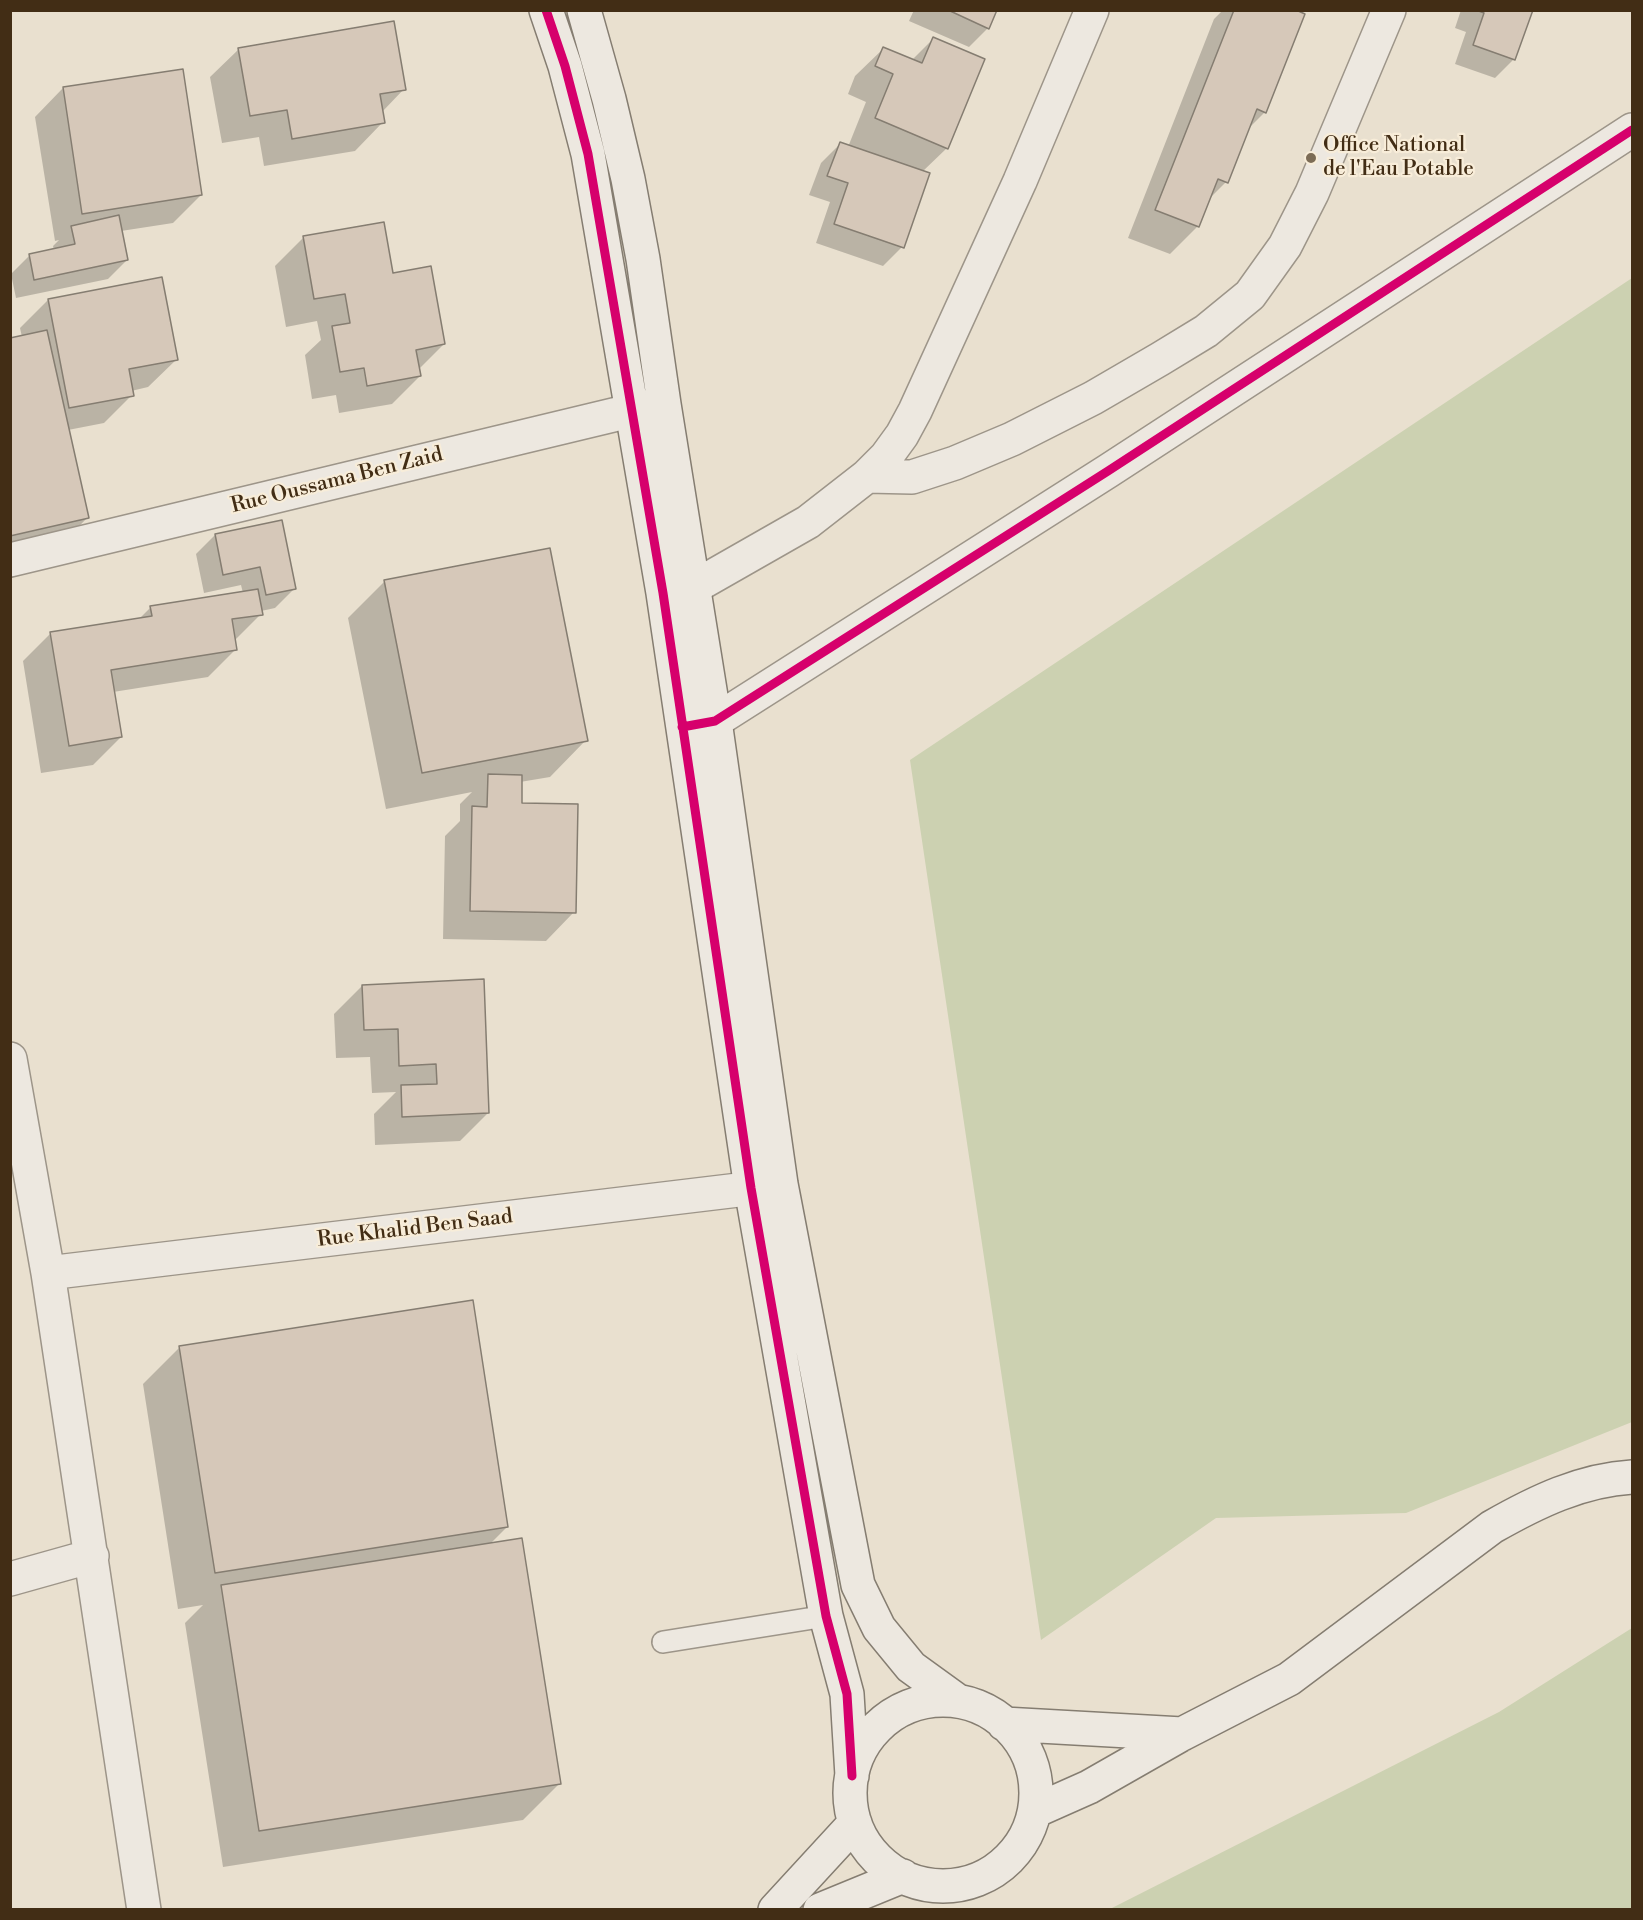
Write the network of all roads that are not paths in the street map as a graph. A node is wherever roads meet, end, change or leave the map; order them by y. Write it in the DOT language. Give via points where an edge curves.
graph roads {
  1 [pos="546,10"];
  2 [pos="584,10"];
  3 [pos="1092,10"];
  4 [pos="1389,10"];
  5 [pos="1632,130"];
  6 [pos="664,404"];
  7 [pos="632,410"];
  8 [pos="867,476"];
  9 [pos="10,560"];
  10 [pos="678,590"];
  11 [pos="715,721"];
  12 [pos="682,727"];
  13 [pos="10,1059"];
  14 [pos="766,1186"];
  15 [pos="48,1273"];
  16 [pos="1632,1477"];
  17 [pos="92,1556"];
  18 [pos="10,1579"];
  19 [pos="826,1616"];
  20 [pos="663,1642"];
  21 [pos="958,1701"];
  22 [pos="1004,1724"];
  23 [pos="1182,1734"];
  24 [pos="852,1776"];
  25 [pos="1035,1811"];
  26 [pos="855,1823"];
  27 [pos="903,1876"];
  28 [pos="144,1910"];
  29 [pos="775,1910"];
  30 [pos="820,1910"];
  1 -- 7 [label="street" via="588,154"];
  2 -- 6 [label="street" via="628,179"];
  3 -- 8 [label="street" via="1020,181 915,411 886,457"];
  4 -- 8 [label="street" via="1312,193 1285,246 1250,295 1206,331 1160,359 1012,439 912,477"];
  5 -- 11 [label="street"];
  6 -- 7 [label="street, Rue Oussama Ben Zaid"];
  6 -- 10 [label="street"];
  7 -- 9 [label="street, Rue Oussama Ben Zaid"];
  7 -- 10 [label="street"];
  8 -- 10 [label="street" via="808,522"];
  10 -- 11 [label="street"];
  10 -- 12 [label="street"];
  11 -- 12 [label="street"];
  11 -- 14 [label="street"];
  12 -- 14 [label="street"];
  13 -- 15 [label="street"];
  14 -- 15 [label="street, Rue Khalid Ben Saad"];
  14 -- 19 [label="street"];
  14 -- 21 [label="street" via="858,1585 879,1628 911,1667"];
  15 -- 17 [label="street"];
  16 -- 23 [label="street" via="1586,1484 1514,1514 1472,1541 1289,1679"];
  17 -- 18 [label="street"];
  17 -- 28 [label="street"];
  19 -- 20 [label="lane"];
  19 -- 24 [label="street" via="847,1694"];
  21 -- 22 [label="street" via="984,1709"];
  21 -- 24 [label="street" via="914,1704 891,1716 868,1738"];
  22 -- 23 [label="street"];
  22 -- 25 [label="street" via="1021,1741 1032,1762"];
  23 -- 25 [label="street" via="1089,1787"];
  24 -- 26 [label="street" via="850,1799"];
  25 -- 27 [label="street" via="1028,1834 1015,1854 977,1880 950,1886 925,1884"];
  26 -- 27 [label="street" via="871,1851"];
  26 -- 29 [label="street"];
  27 -- 30 [label="street"];
}
